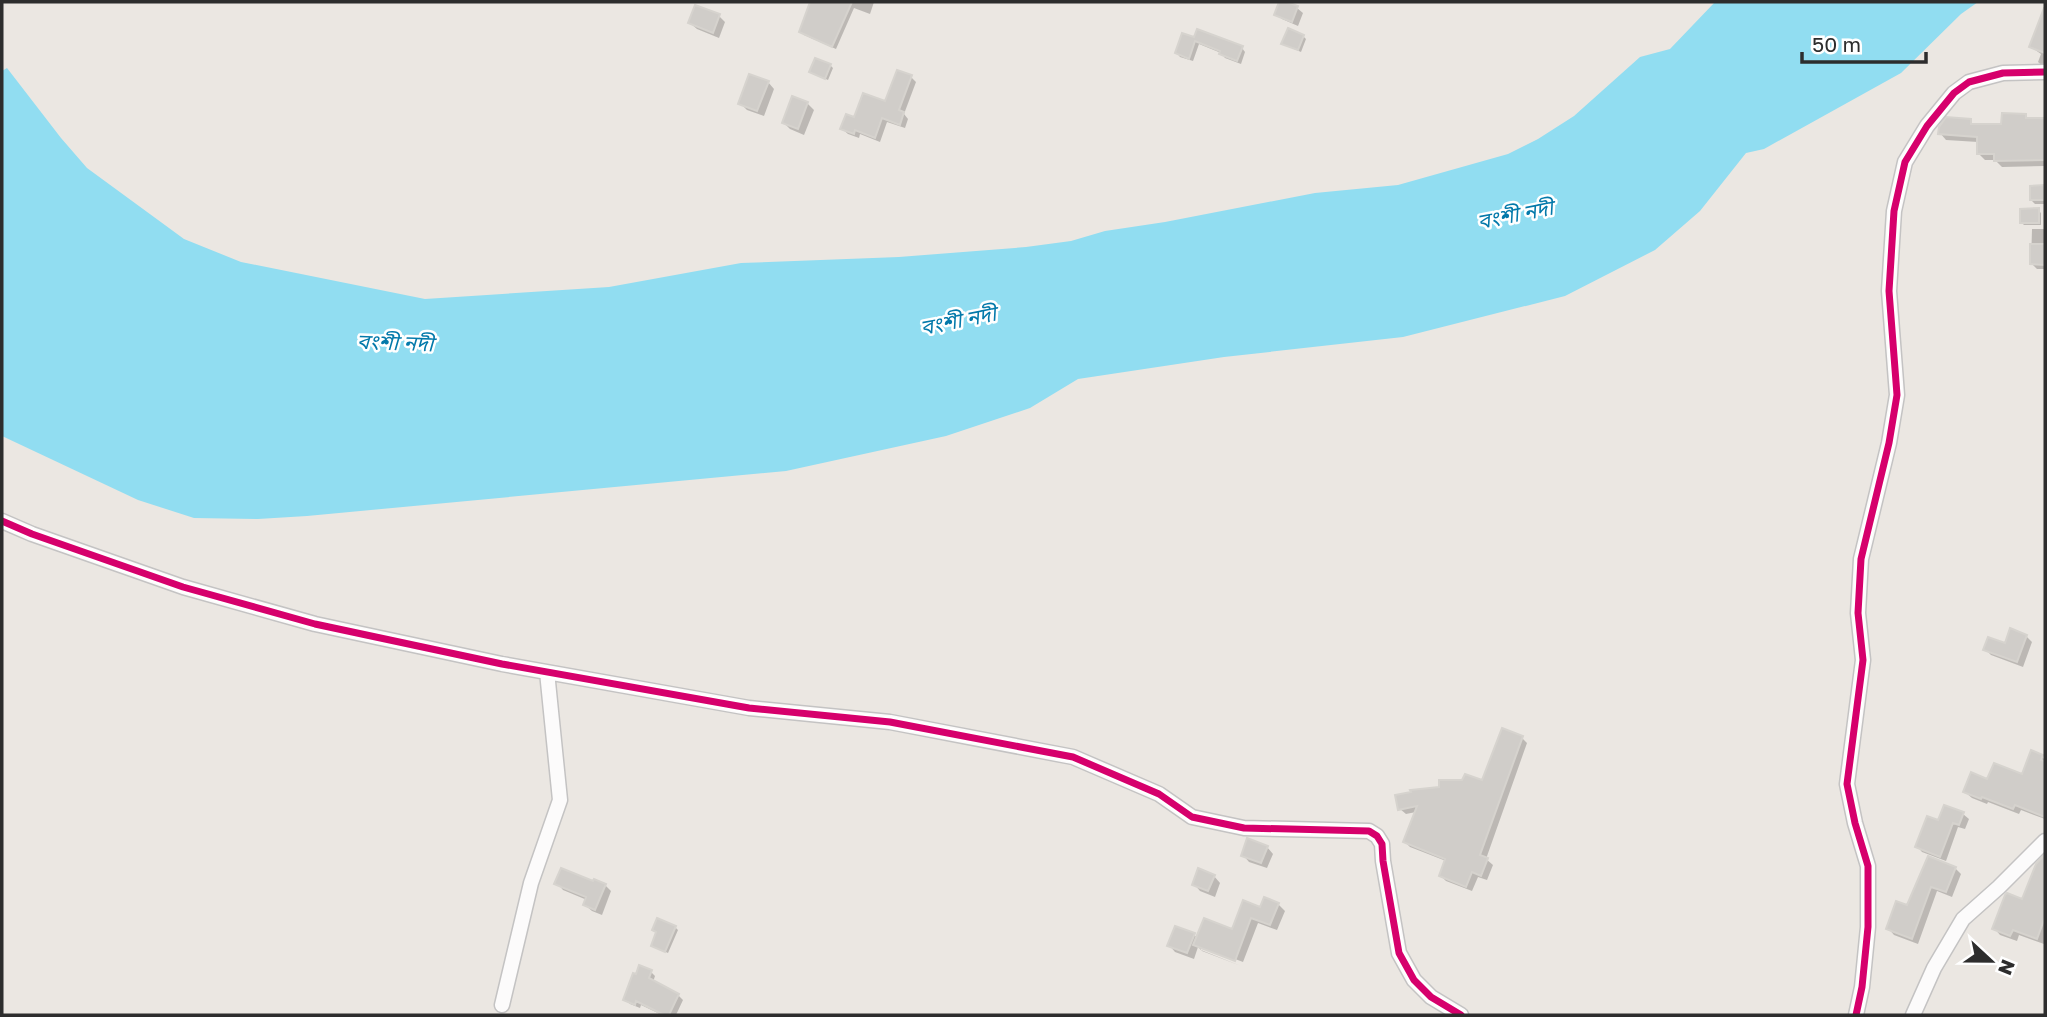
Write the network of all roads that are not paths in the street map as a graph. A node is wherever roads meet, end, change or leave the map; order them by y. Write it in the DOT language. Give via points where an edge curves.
graph roads {
  1 [pos="2045,72"];
  2 [pos="2,521"];
  3 [pos="547,672"];
  4 [pos="2045,841"];
  5 [pos="502,1005"];
  6 [pos="1461,1015"];
  7 [pos="1856,1015"];
  8 [pos="1913,1015"];
  1 -- 7 [label="street" via="2003,73 1969,82 1954,93 1905,162 1894,211 1889,291 1897,395 1861,559 1858,613 1863,660 1847,784 1868,866 1868,927"];
  2 -- 3 [label="street" via="183,587 314,624"];
  3 -- 5 [label="street" via="559,800 531,883"];
  3 -- 6 [label="street" via="749,708 890,722 1073,757 1159,794 1192,817 1244,828 1369,831 1382,844 1399,953 1414,980"];
  4 -- 8 [label="street" via="1963,919"];
}
